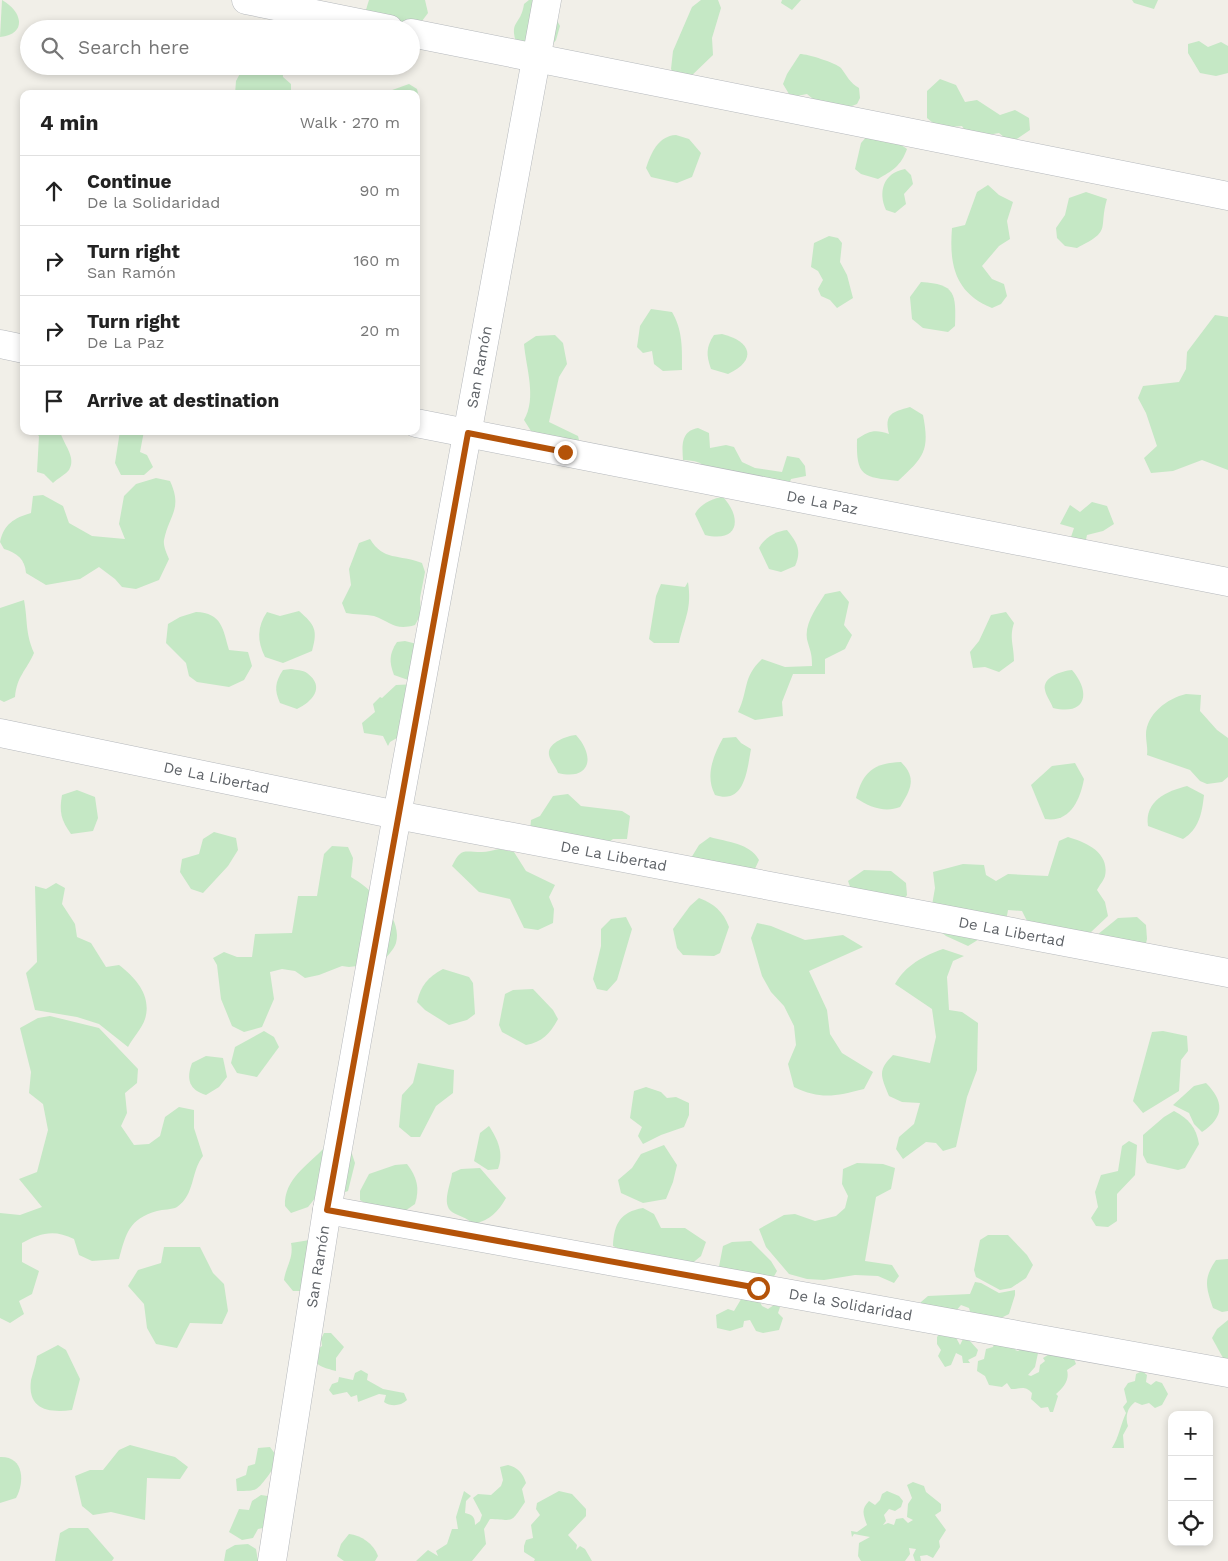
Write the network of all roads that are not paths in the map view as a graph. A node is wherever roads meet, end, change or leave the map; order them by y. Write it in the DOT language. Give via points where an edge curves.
graph roads {
  1 [pos="246,0"];
  2 [pos="547,0"];
  3 [pos="344,20"];
  4 [pos="420,35"];
  5 [pos="536,58"];
  6 [pos="1228,196"];
  7 [pos="0,344"];
  8 [pos="20,347"];
  9 [pos="420,425"];
  10 [pos="468,433"];
  11 [pos="1228,582"];
  12 [pos="0,734"];
  13 [pos="397,815"];
  14 [pos="1228,973"];
  15 [pos="327,1210"];
  16 [pos="1228,1373"];
  17 [pos="272,1561"];
  1 -- 3 [label="street"];
  2 -- 5 [label="street, San Ramón"];
  4 -- 5 [label="street"];
  5 -- 6 [label="street"];
  5 -- 10 [label="street, San Ramón"];
  7 -- 8 [label="street"];
  9 -- 10 [label="street, De La Paz"];
  10 -- 11 [label="street, De La Paz"];
  10 -- 13 [label="street, San Ramón"];
  12 -- 13 [label="street, De La Libertad"];
  13 -- 14 [label="street, De La Libertad"];
  13 -- 15 [label="street, San Ramón"];
  15 -- 16 [label="street, De la Solidaridad"];
  15 -- 17 [label="street, San Ramón"];
}
